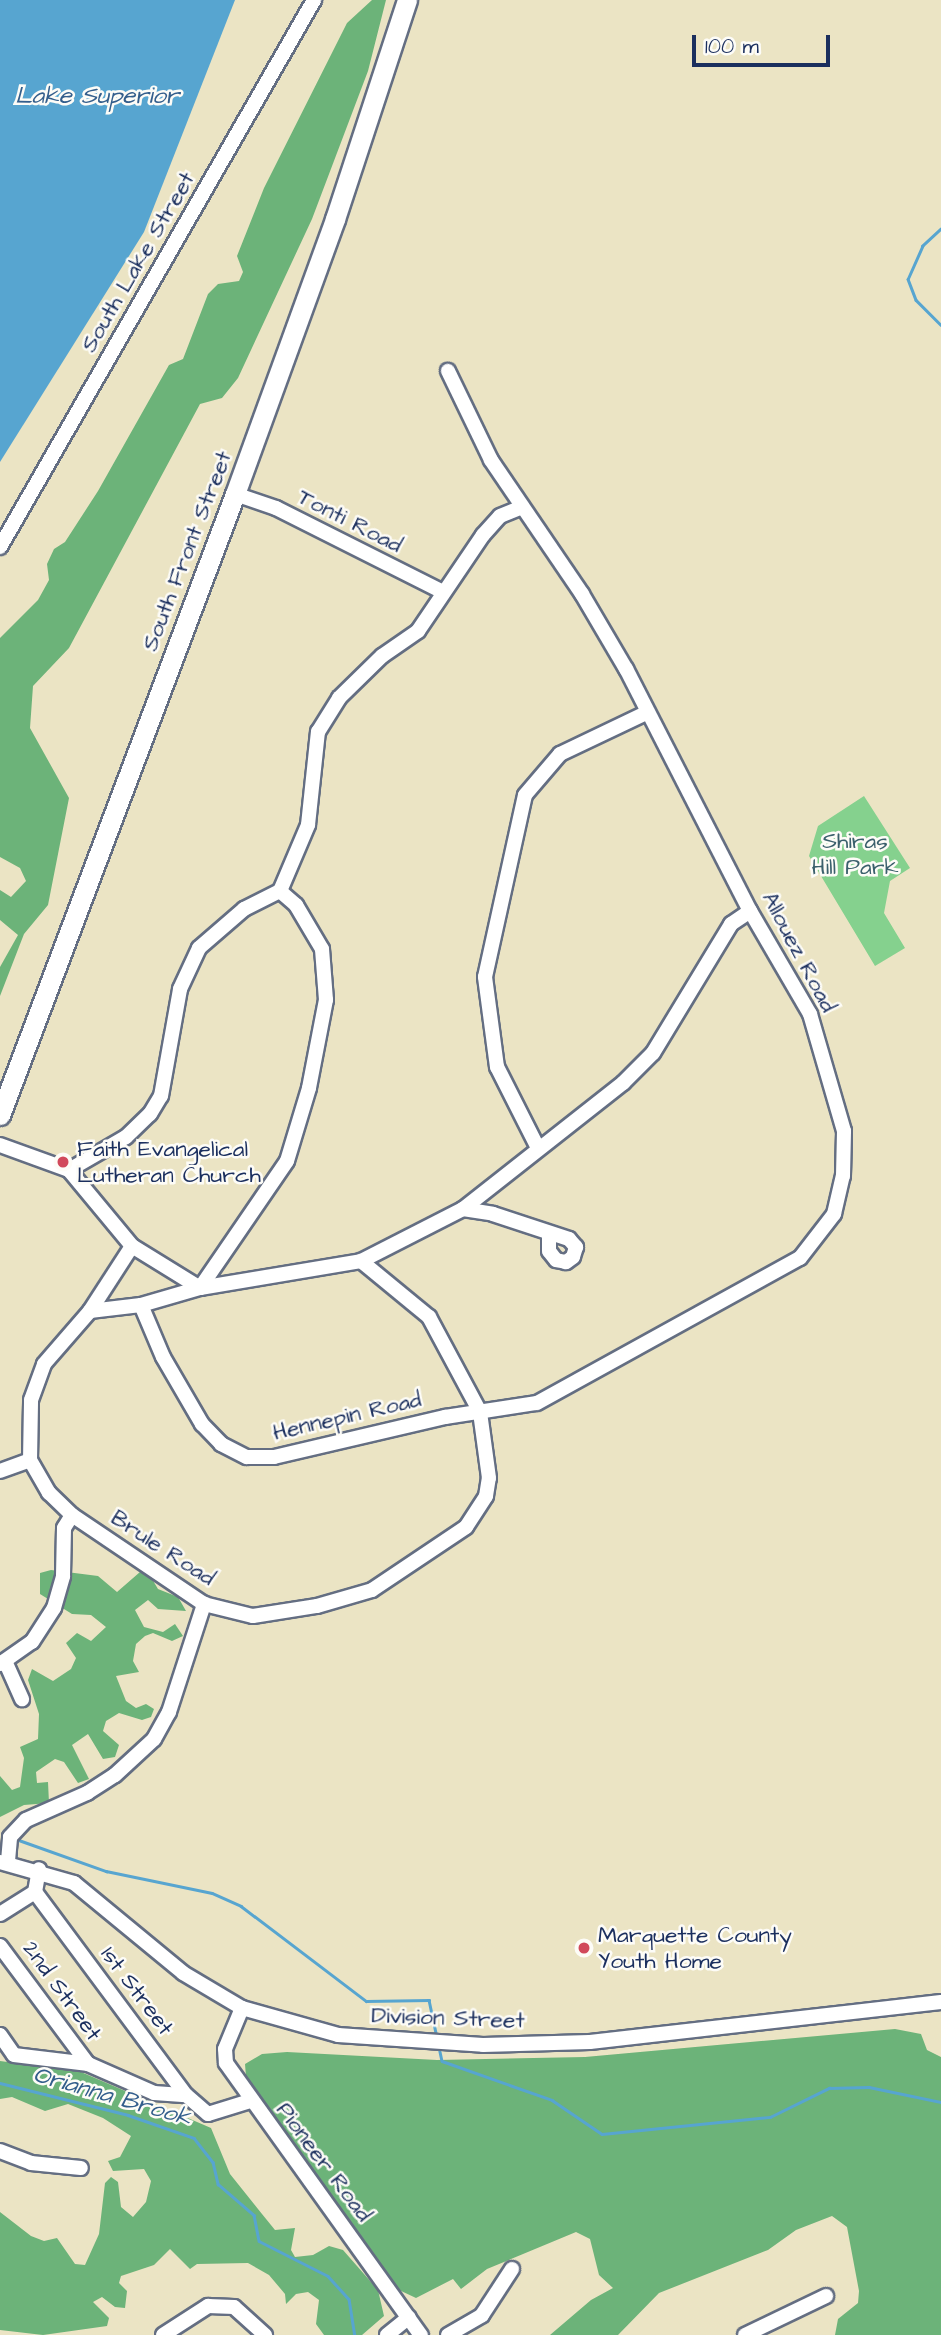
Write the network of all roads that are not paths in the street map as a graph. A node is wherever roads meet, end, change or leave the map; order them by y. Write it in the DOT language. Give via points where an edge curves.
graph roads {
  1 [pos="314,0"];
  2 [pos="407,0"];
  3 [pos="448,371"];
  4 [pos="235,494"];
  5 [pos="522,507"];
  6 [pos="0,547"];
  7 [pos="443,592"];
  8 [pos="646,713"];
  9 [pos="280,891"];
  10 [pos="750,911"];
  11 [pos="0,1115"];
  12 [pos="0,1145"];
  13 [pos="538,1148"];
  14 [pos="69,1170"];
  15 [pos="463,1209"];
  16 [pos="549,1233"];
  17 [pos="132,1246"];
  18 [pos="361,1262"];
  19 [pos="200,1288"];
  20 [pos="141,1305"];
  21 [pos="90,1311"];
  22 [pos="480,1412"];
  23 [pos="30,1460"];
  24 [pos="0,1471"];
  25 [pos="72,1515"];
  26 [pos="204,1604"];
  27 [pos="2,1662"];
  28 [pos="22,1699"];
  29 [pos="4,1861"];
  30 [pos="39,1869"];
  31 [pos="34,1892"];
  32 [pos="0,1914"];
  33 [pos="0,1946"];
  34 [pos="941,2002"];
  35 [pos="242,2008"];
  36 [pos="0,2035"];
  37 [pos="88,2064"];
  38 [pos="187,2095"];
  39 [pos="250,2101"];
  40 [pos="0,2151"];
  41 [pos="81,2168"];
  42 [pos="512,2269"];
  43 [pos="826,2296"];
  44 [pos="409,2318"];
  45 [pos="163,2335"];
  46 [pos="265,2335"];
  47 [pos="387,2335"];
  48 [pos="421,2335"];
  49 [pos="448,2335"];
  50 [pos="745,2335"];
  1 -- 6 [label="street, South Lake Street"];
  2 -- 4 [label="highway, South Front Street" via="335,219"];
  3 -- 5 [label="street, Allouez Road" via="491,460"];
  4 -- 7 [label="street, Tonti Road" via="276,508"];
  4 -- 11 [label="highway, South Front Street"];
  5 -- 7 [label="street" via="500,516"];
  5 -- 8 [label="street, Allouez Road" via="582,594"];
  7 -- 9 [label="street" via="418,631 382,656 339,698 318,732 308,825"];
  8 -- 10 [label="street, Allouez Road"];
  8 -- 13 [label="street" via="560,754 525,795 485,977 497,1067"];
  9 -- 14 [label="street" via="244,909 199,948 180,989 161,1096 150,1114 126,1137"];
  9 -- 19 [label="street" via="296,905 322,949 326,1000 309,1088 287,1161"];
  10 -- 13 [label="street" via="731,924 653,1053 623,1083"];
  10 -- 22 [label="street, Allouez Road" via="810,1014 826,1061 844,1131 843,1176 834,1214 800,1258 537,1403"];
  12 -- 14 [label="street"];
  13 -- 15 [label="street"];
  14 -- 17 [label="street"];
  15 -- 16 [label="street"];
  15 -- 18 [label="street"];
  17 -- 19 [label="street"];
  17 -- 21 [label="street"];
  18 -- 19 [label="street"];
  18 -- 22 [label="street, Brule Road" via="429,1317"];
  19 -- 20 [label="street"];
  20 -- 21 [label="street"];
  20 -- 22 [label="street, Hennepin Road" via="163,1357 202,1424 221,1444 247,1457 285,1455"];
  21 -- 23 [label="street" via="56,1346 38,1379 28,1421"];
  22 -- 26 [label="street, Brule Road" via="489,1456 486,1496 466,1527 427,1556 372,1591 317,1606 253,1616"];
  23 -- 24 [label="street"];
  23 -- 25 [label="street, Brule Road" via="49,1493"];
  25 -- 26 [label="street, Brule Road"];
  25 -- 27 [label="street" via="64,1528 63,1576 54,1608 32,1642"];
  26 -- 29 [label="street" via="169,1712 154,1739 96,1787 26,1820 10,1837"];
  27 -- 28 [label="street"];
  29 -- 30 [label="street, Division Street"];
  30 -- 31 [label="street"];
  30 -- 35 [label="street, Division Street" via="74,1882 183,1973"];
  31 -- 32 [label="street"];
  31 -- 38 [label="street, 1st Street"];
  33 -- 37 [label="street, 2nd Street"];
  34 -- 35 [label="street, Division Street" via="663,2036 514,2045 338,2035"];
  35 -- 39 [label="street, Pioneer Road" via="225,2049 226,2063"];
  36 -- 37 [label="street" via="14,2055"];
  37 -- 38 [label="street" via="153,2093"];
  38 -- 39 [label="street, 1st Street" via="208,2114"];
  39 -- 44 [label="street, Pioneer Road"];
  40 -- 41 [label="street" via="31,2163"];
  42 -- 49 [label="street" via="482,2315"];
  43 -- 50 [label="street"];
  44 -- 47 [label="street"];
  44 -- 48 [label="street, Pioneer Road"];
  45 -- 46 [label="street" via="208,2306 234,2308"];
}
